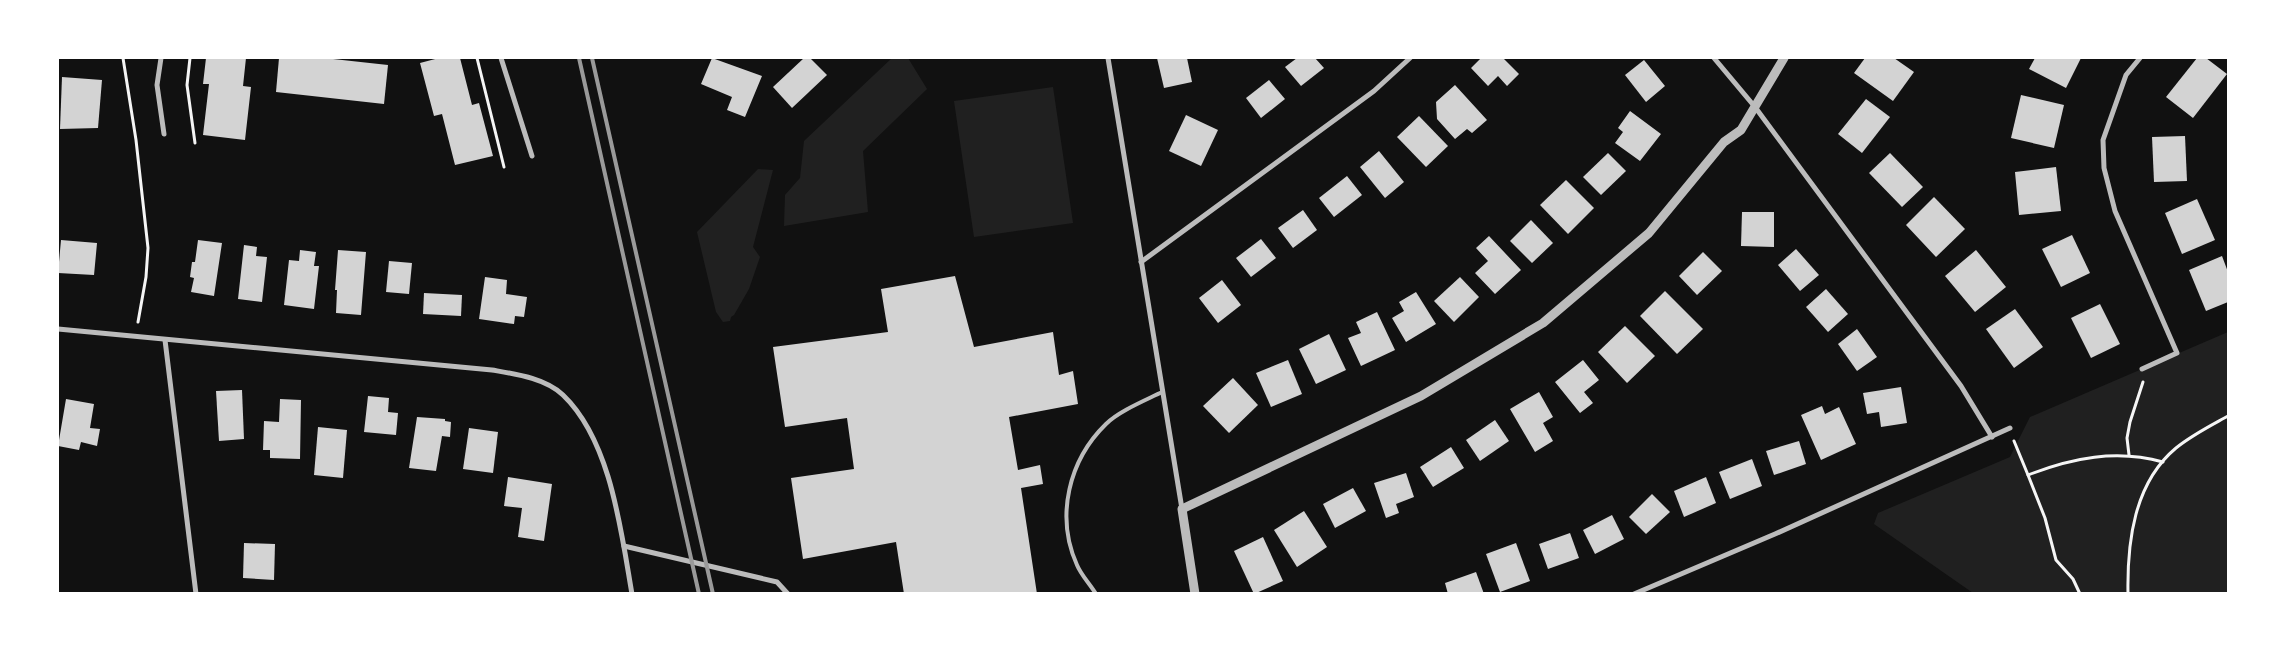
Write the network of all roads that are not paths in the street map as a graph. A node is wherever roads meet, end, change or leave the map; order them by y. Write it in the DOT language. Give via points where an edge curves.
graph roads {
  1 [pos="161,58"];
  2 [pos="501,58"];
  3 [pos="1108,58"];
  4 [pos="1410,58"];
  5 [pos="1714,58"];
  6 [pos="1784,58"];
  7 [pos="2140,58"];
  8 [pos="1755,107"];
  9 [pos="164,134"];
  10 [pos="532,156"];
  11 [pos="1141,262"];
  12 [pos="58,329"];
  13 [pos="165,340"];
  14 [pos="2142,369"];
  15 [pos="1162,392"];
  16 [pos="2010,428"];
  17 [pos="1992,437"];
  18 [pos="1182,509"];
  19 [pos="624,546"];
  20 [pos="196,594"];
  21 [pos="632,594"];
  22 [pos="788,594"];
  23 [pos="1096,594"];
  24 [pos="1196,594"];
  25 [pos="1634,594"];
  1 -- 9 [label="street" via="157,86"];
  2 -- 10 [label="street"];
  3 -- 11 [label="street"];
  4 -- 11 [label="street" via="1374,91"];
  5 -- 8 [label="street"];
  6 -- 8 [label="street"];
  7 -- 14 [label="street" via="2126,75 2103,140 2104,168 2115,211 2177,353"];
  8 -- 17 [label="street" via="1962,386"];
  8 -- 18 [label="street" via="1741,130 1724,142 1649,233 1543,323 1421,396"];
  11 -- 15 [label="street"];
  12 -- 13 [label="street"];
  13 -- 19 [label="street" via="492,370 532,378 562,394 596,444 610,484"];
  13 -- 20 [label="street"];
  15 -- 18 [label="street"];
  15 -- 23 [label="lane" via="1107,423 1082,453 1068,489 1066,527 1077,565"];
  16 -- 17 [label="street"];
  17 -- 25 [label="street"];
  18 -- 24 [label="street"];
  19 -- 21 [label="street"];
  19 -- 22 [label="street" via="776,582"];
}
